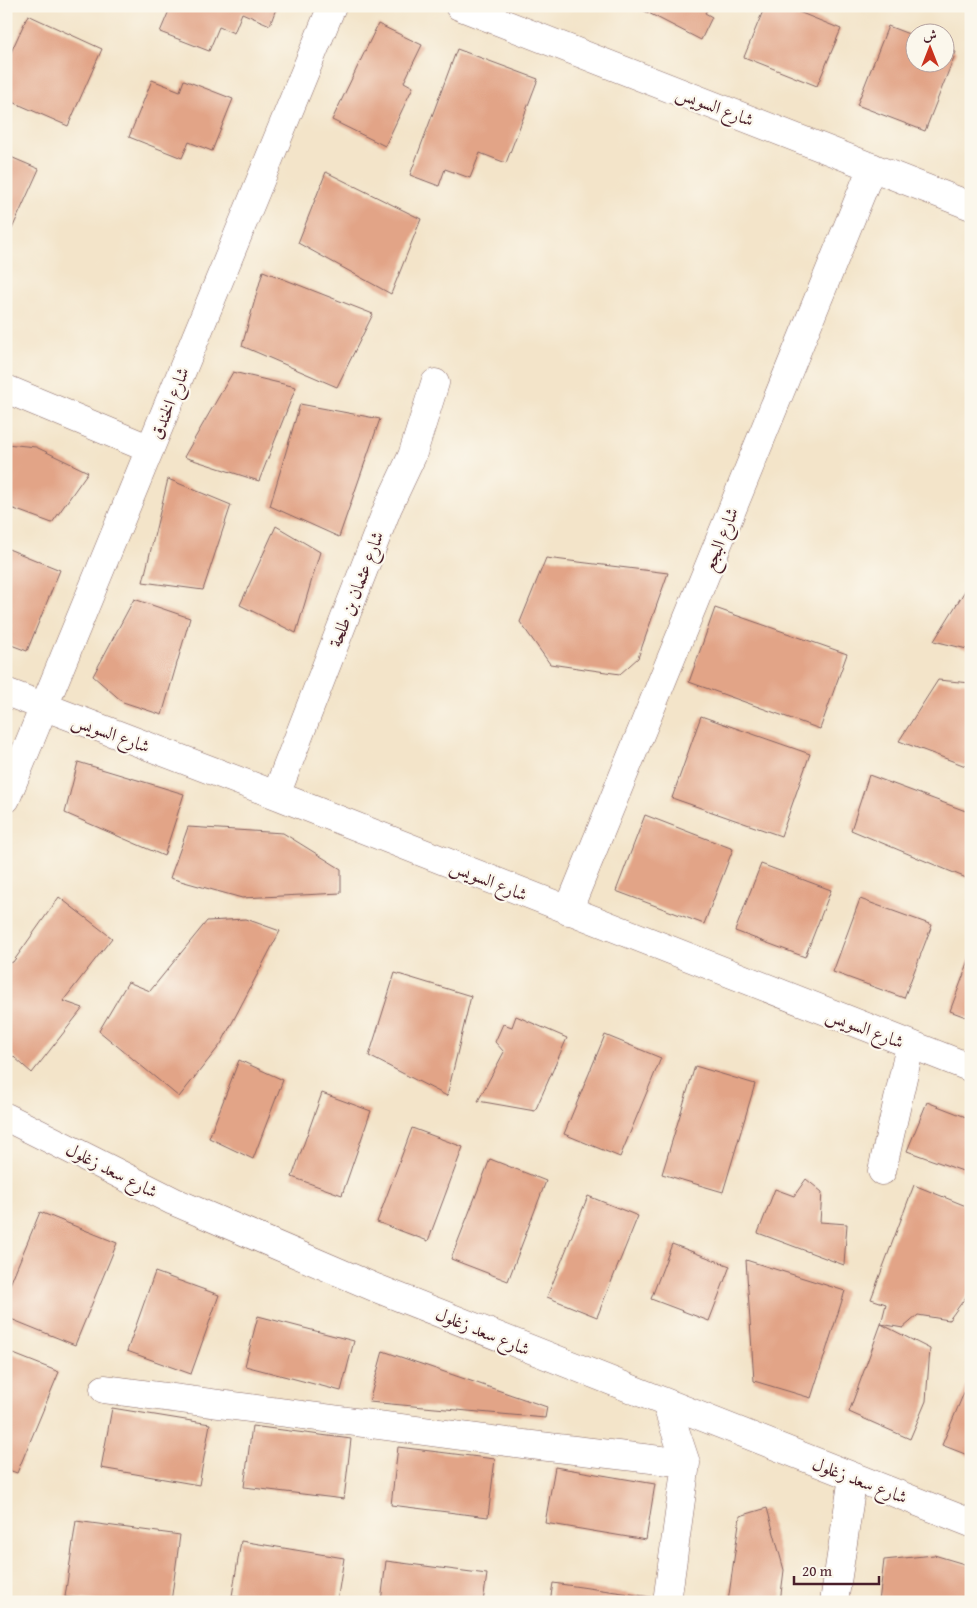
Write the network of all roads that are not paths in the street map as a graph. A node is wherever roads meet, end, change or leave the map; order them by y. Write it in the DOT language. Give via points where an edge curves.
graph roads {
  1 [pos="332,6"];
  2 [pos="459,6"];
  3 [pos="872,167"];
  4 [pos="971,206"];
  5 [pos="435,383"];
  6 [pos="6,389"];
  7 [pos="150,449"];
  8 [pos="6,692"];
  9 [pos="44,708"];
  10 [pos="276,795"];
  11 [pos="6,799"];
  12 [pos="568,912"];
  13 [pos="910,1046"];
  14 [pos="971,1068"];
  15 [pos="6,1117"];
  16 [pos="882,1171"];
  17 [pos="104,1389"];
  18 [pos="666,1403"];
  19 [pos="686,1463"];
  20 [pos="853,1477"];
  21 [pos="971,1523"];
  22 [pos="668,1602"];
  23 [pos="834,1602"];
  1 -- 7 [label="street, شارع الخندق"];
  2 -- 3 [label="street, شارع السويس"];
  3 -- 4 [label="street, شارع السويس"];
  3 -- 12 [label="street, شارع البجع"];
  5 -- 10 [label="street, شارع عثمان بن طلحة" via="412,456 388,507"];
  6 -- 7 [label="street"];
  7 -- 9 [label="street, شارع الخندق"];
  8 -- 9 [label="street, شارع السويس"];
  9 -- 10 [label="street, شارع السويس"];
  9 -- 11 [label="street, شارع الخندق"];
  10 -- 12 [label="street, شارع السويس"];
  12 -- 13 [label="street, شارع السويس"];
  13 -- 14 [label="street, شارع السويس"];
  13 -- 16 [label="street"];
  15 -- 18 [label="street, شارع سعد زغلول" via="173,1201 376,1288"];
  17 -- 19 [label="street"];
  18 -- 19 [label="street"];
  18 -- 20 [label="street, شارع سعد زغلول"];
  19 -- 22 [label="street"];
  20 -- 21 [label="street, شارع سعد زغلول"];
  20 -- 23 [label="street"];
}
